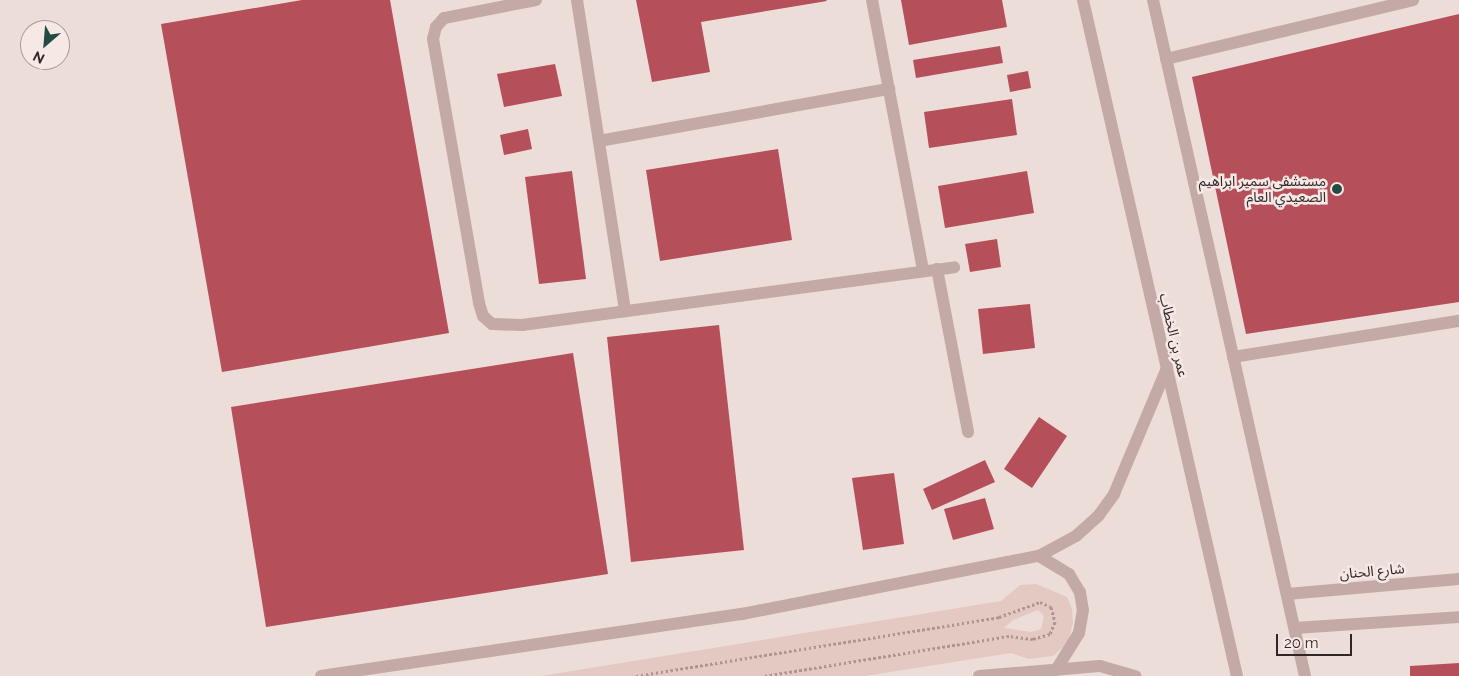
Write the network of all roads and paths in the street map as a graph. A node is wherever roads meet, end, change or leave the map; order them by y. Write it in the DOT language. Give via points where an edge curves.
graph roads {
  1 [pos="536,0"];
  2 [pos="577,0"];
  3 [pos="872,0"];
  4 [pos="1083,0"];
  5 [pos="1153,0"];
  6 [pos="1413,0"];
  7 [pos="1166,59"];
  8 [pos="888,89"];
  9 [pos="599,141"];
  10 [pos="954,267"];
  11 [pos="937,269"];
  12 [pos="923,271"];
  13 [pos="625,311"];
  14 [pos="1459,321"];
  15 [pos="1233,357"];
  16 [pos="1166,368"];
  17 [pos="968,432"];
  18 [pos="1039,556"];
  19 [pos="1459,579"];
  20 [pos="1287,594"];
  21 [pos="1459,617"];
  22 [pos="1295,628"];
  23 [pos="1056,670"];
  24 [pos="321,676"];
  25 [pos="636,676"];
  26 [pos="764,676"];
  27 [pos="979,676"];
  28 [pos="1136,676"];
  29 [pos="1237,676"];
  30 [pos="1305,676"];
  1 -- 13 [label="street" via="444,18 436,27 433,39 483,316 492,324 522,326"];
  2 -- 9 [label="street"];
  3 -- 8 [label="street"];
  4 -- 16 [label="street, عمر بن الخطاب"];
  5 -- 7 [label="street"];
  6 -- 7 [label="street"];
  7 -- 15 [label="street"];
  8 -- 9 [label="street"];
  8 -- 12 [label="street"];
  9 -- 13 [label="street"];
  10 -- 11 [label="street"];
  11 -- 12 [label="street"];
  11 -- 17 [label="street"];
  12 -- 13 [label="street"];
  14 -- 15 [label="street"];
  15 -- 20 [label="street"];
  16 -- 18 [label="street" via="1114,494 1076,536"];
  16 -- 29 [label="street, عمر بن الخطاب"];
  18 -- 23 [label="street" via="1069,574 1080,592 1083,610 1079,633"];
  18 -- 24 [label="street" via="742,614"];
  19 -- 20 [label="street, شارع الحنان"];
  20 -- 22 [label="street"];
  21 -- 22 [label="street"];
  22 -- 30 [label="street"];
  23 -- 27 [label="street"];
  23 -- 28 [label="street" via="1100,666"];
  25 -- 26 [label="path" via="999,617 1040,602 1051,607 1055,622 1050,634 1033,639 1009,636"];
}
